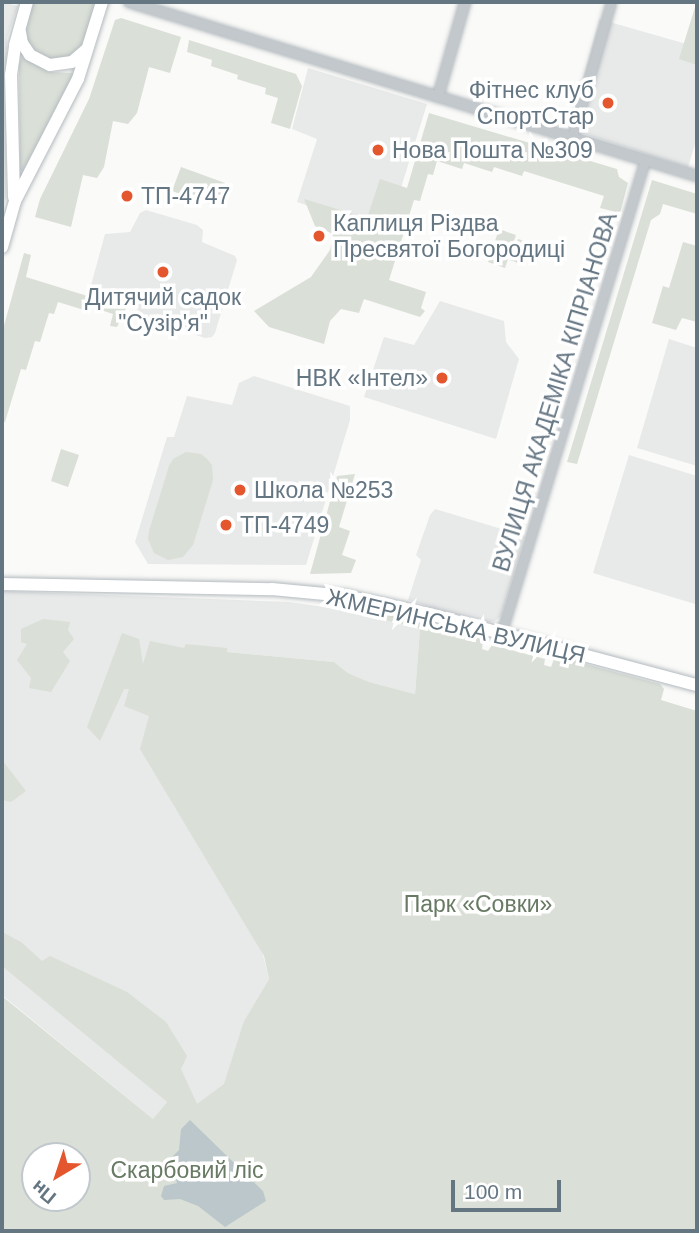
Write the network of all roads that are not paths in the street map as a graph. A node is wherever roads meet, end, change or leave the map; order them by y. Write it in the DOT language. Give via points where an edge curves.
graph roads {
  1 [pos="27,2"];
  2 [pos="103,2"];
  3 [pos="129,2"];
  4 [pos="465,2"];
  5 [pos="611,2"];
  6 [pos="19,28"];
  7 [pos="88,47"];
  8 [pos="438,97"];
  9 [pos="572,138"];
  10 [pos="645,160"];
  11 [pos="697,176"];
  12 [pos="15,201"];
  13 [pos="2,247"];
  14 [pos="2,584"];
  15 [pos="501,634"];
  16 [pos="697,685"];
  1 -- 6 [label="main road"];
  2 -- 7 [label="main road"];
  3 -- 8 [label="street"];
  4 -- 8 [label="street"];
  5 -- 9 [label="street"];
  6 -- 7 [label="main road" via="26,49 36,60 50,65 72,62"];
  6 -- 12 [label="main road" via="11,75"];
  7 -- 12 [label="main road" via="78,79"];
  8 -- 9 [label="street"];
  9 -- 10 [label="street"];
  10 -- 11 [label="street"];
  10 -- 15 [label="street, ВУЛИЦЯ АКАДЕМІКА КІПРІАНОВА"];
  12 -- 13 [label="main road"];
  14 -- 15 [label="main road, ЖМЕРИНСЬКА ВУЛИЦЯ" via="330,594"];
  15 -- 16 [label="main road, ЖМЕРИНСЬКА ВУЛИЦЯ"];
}
